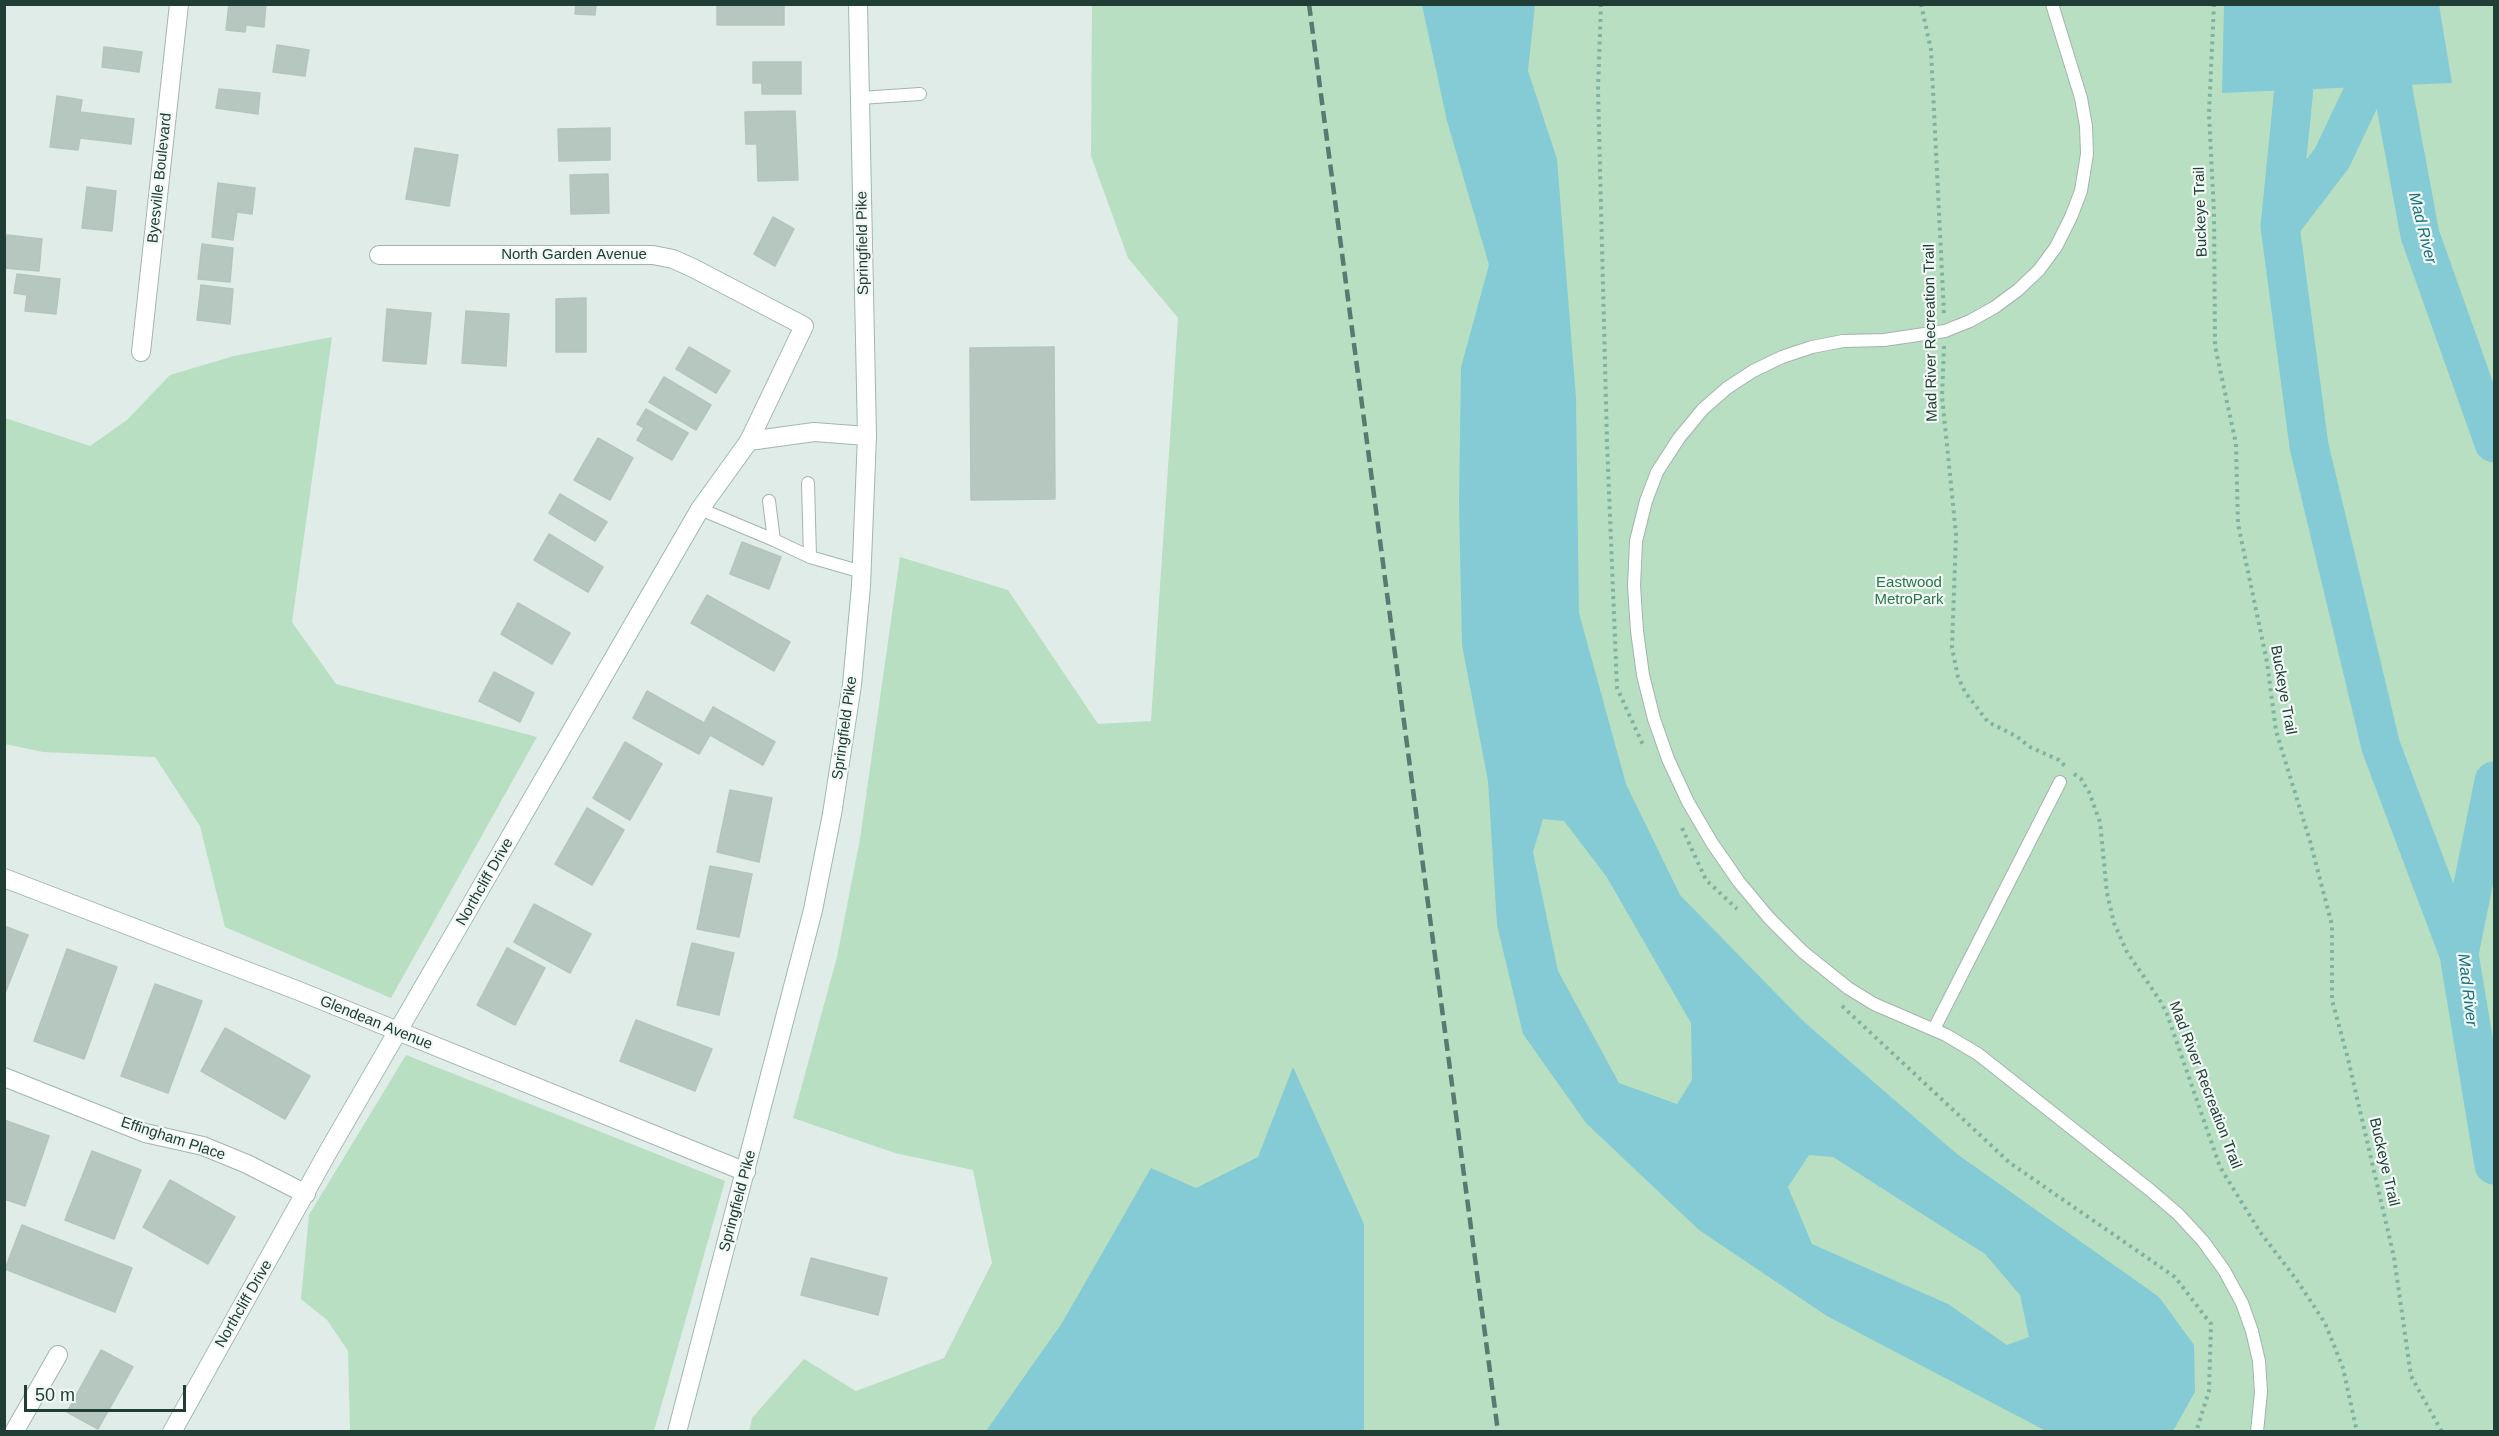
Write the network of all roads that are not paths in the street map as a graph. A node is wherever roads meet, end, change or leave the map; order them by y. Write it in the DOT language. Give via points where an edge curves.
graph roads {
  1 [pos="179,4"];
  2 [pos="858,4"];
  3 [pos="2052,4"];
  4 [pos="920,94"];
  5 [pos="860,98"];
  6 [pos="379,255"];
  7 [pos="141,351"];
  8 [pos="867,436"];
  9 [pos="748,441"];
  10 [pos="808,483"];
  11 [pos="769,501"];
  12 [pos="700,509"];
  13 [pos="774,540"];
  14 [pos="810,557"];
  15 [pos="862,572"];
  16 [pos="2060,782"];
  17 [pos="4,878"];
  18 [pos="1934,1029"];
  19 [pos="397,1033"];
  20 [pos="4,1077"];
  21 [pos="746,1172"];
  22 [pos="306,1194"];
  23 [pos="58,1355"];
  24 [pos="14,1431"];
  25 [pos="172,1431"];
  26 [pos="677,1431"];
  27 [pos="2258,1431"];
  1 -- 7 [label="street, Byesville Boulevard"];
  2 -- 5 [label="street, Springfield Pike"];
  3 -- 18 [label="lane" via="2081,98 2086,154 2080,190 2061,237 2039,270 1995,307 1945,331 1812,347 1782,357 1727,388 1678,438 1657,472 1636,541 1637,631 1654,719 1688,802 1712,843 1762,909 1803,952 1874,1004"];
  4 -- 5 [label="lane"];
  5 -- 8 [label="street, Springfield Pike"];
  6 -- 9 [label="street, North Garden Avenue" via="653,255 693,268 804,326"];
  8 -- 9 [label="street" via="814,432"];
  8 -- 15 [label="street, Springfield Pike"];
  9 -- 12 [label="street, Northcliff Drive"];
  10 -- 14 [label="lane"];
  11 -- 13 [label="lane"];
  12 -- 13 [label="lane"];
  12 -- 19 [label="street, Northcliff Drive"];
  13 -- 14 [label="lane"];
  14 -- 15 [label="lane"];
  15 -- 21 [label="street, Springfield Pike" via="852,685 830,824 813,910"];
  16 -- 18 [label="lane"];
  17 -- 19 [label="street, Glendean Avenue"];
  18 -- 27 [label="lane" via="1978,1054 2150,1190 2203,1241 2224,1270 2252,1331 2261,1392"];
  19 -- 21 [label="street, Glendean Avenue"];
  19 -- 22 [label="street, Northcliff Drive"];
  20 -- 22 [label="street, Effingham Place" via="146,1132 203,1146"];
  21 -- 26 [label="street, Springfield Pike"];
  22 -- 25 [label="street, Northcliff Drive"];
  23 -- 24 [label="street"];
}
